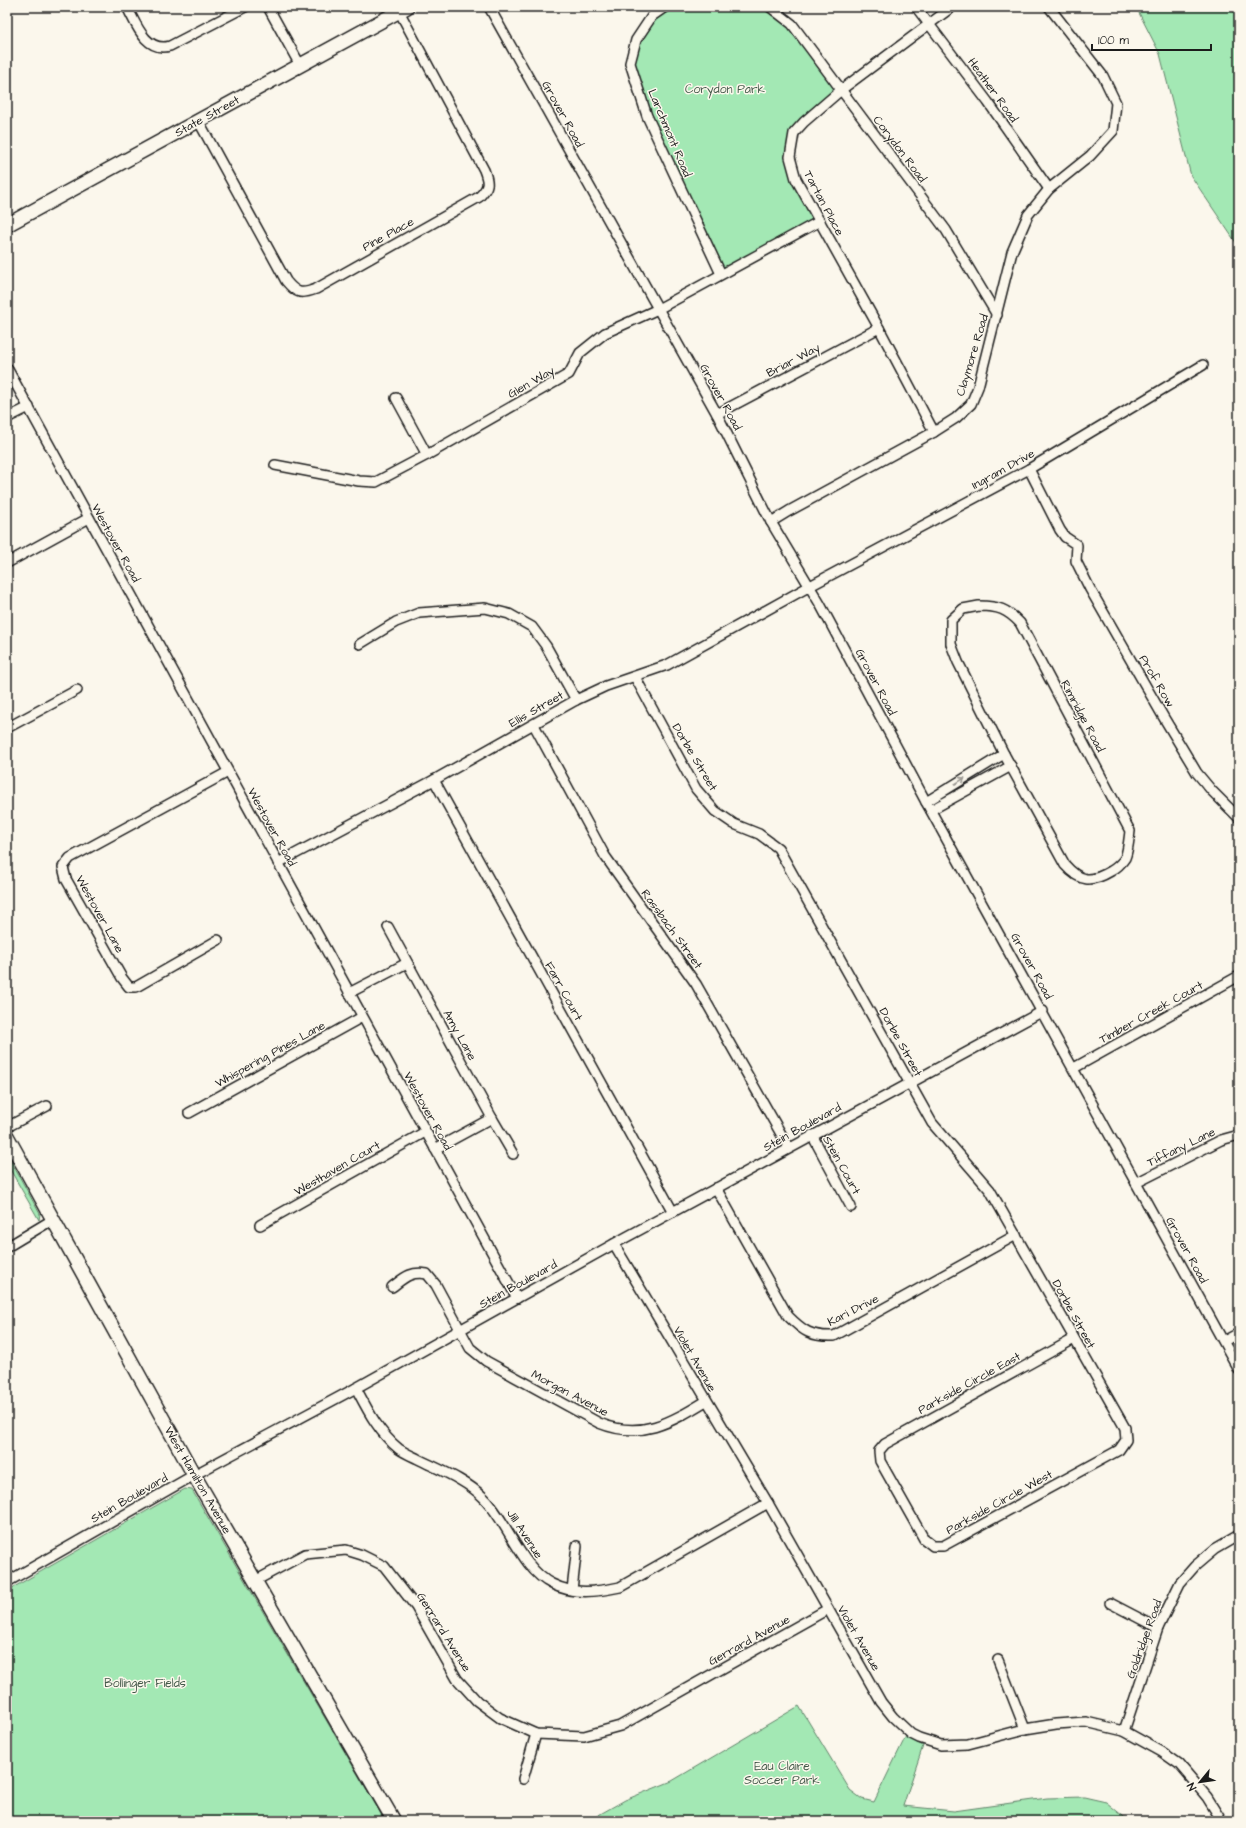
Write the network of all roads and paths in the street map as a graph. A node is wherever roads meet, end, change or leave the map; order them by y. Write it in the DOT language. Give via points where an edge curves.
graph roads {
  1 [pos="127,7"];
  2 [pos="245,7"];
  3 [pos="268,7"];
  4 [pos="489,7"];
  5 [pos="665,7"];
  6 [pos="770,7"];
  7 [pos="916,7"];
  8 [pos="952,7"];
  9 [pos="1049,7"];
  10 [pos="403,9"];
  11 [pos="929,25"];
  12 [pos="300,65"];
  13 [pos="841,90"];
  14 [pos="198,120"];
  15 [pos="1049,189"];
  16 [pos="820,221"];
  17 [pos="7,225"];
  18 [pos="721,274"];
  19 [pos="658,308"];
  20 [pos="997,315"];
  21 [pos="879,328"];
  22 [pos="1203,365"];
  23 [pos="7,368"];
  24 [pos="396,398"];
  25 [pos="28,407"];
  26 [pos="717,414"];
  27 [pos="7,418"];
  28 [pos="934,432"];
  29 [pos="427,456"];
  30 [pos="275,465"];
  31 [pos="1029,469"];
  32 [pos="89,518"];
  33 [pos="771,522"];
  34 [pos="7,563"];
  35 [pos="810,586"];
  36 [pos="360,644"];
  37 [pos="635,677"];
  38 [pos="77,690"];
  39 [pos="576,700"];
  40 [pos="534,725"];
  41 [pos="7,728"];
  42 [pos="1004,754"];
  43 [pos="1011,766"];
  44 [pos="228,772"];
  45 [pos="434,780"];
  46 [pos="926,802"];
  47 [pos="932,810"];
  48 [pos="1239,818"];
  49 [pos="278,863"];
  50 [pos="388,927"];
  51 [pos="218,940"];
  52 [pos="407,963"];
  53 [pos="1239,976"];
  54 [pos="349,993"];
  55 [pos="1043,1010"];
  56 [pos="362,1017"];
  57 [pos="1074,1068"];
  58 [pos="909,1083"];
  59 [pos="47,1106"];
  60 [pos="189,1113"];
  61 [pos="492,1118"];
  62 [pos="7,1127"];
  63 [pos="425,1132"];
  64 [pos="812,1135"];
  65 [pos="1239,1135"];
  66 [pos="7,1136"];
  67 [pos="789,1148"];
  68 [pos="435,1149"];
  69 [pos="513,1154"];
  70 [pos="1136,1183"];
  71 [pos="716,1188"];
  72 [pos="852,1207"];
  73 [pos="673,1212"];
  74 [pos="52,1220"];
  75 [pos="260,1225"];
  76 [pos="1016,1235"];
  77 [pos="614,1244"];
  78 [pos="7,1246"];
  79 [pos="392,1287"];
  80 [pos="517,1298"];
  81 [pos="459,1331"];
  82 [pos="1239,1334"];
  83 [pos="1074,1339"];
  84 [pos="1224,1342"];
  85 [pos="1239,1370"];
  86 [pos="356,1388"];
  87 [pos="706,1402"];
  88 [pos="1126,1440"];
  89 [pos="879,1452"];
  90 [pos="194,1475"];
  91 [pos="768,1503"];
  92 [pos="1239,1535"];
  93 [pos="577,1546"];
  94 [pos="255,1581"];
  95 [pos="7,1582"];
  96 [pos="572,1590"];
  97 [pos="1110,1603"];
  98 [pos="828,1609"];
  99 [pos="1158,1628"];
  100 [pos="998,1660"];
  101 [pos="1025,1729"];
  102 [pos="1124,1732"];
  103 [pos="536,1734"];
  104 [pos="523,1779"];
  105 [pos="394,1821"];
  106 [pos="1222,1821"];
  1 -- 2 [label="street" via="144,39 163,48"];
  3 -- 12 [label="street"];
  4 -- 19 [label="street, Grover Road"];
  5 -- 18 [label="street, Larchmont Road" via="652,16 636,40 630,63 647,116"];
  6 -- 13 [label="street, Corydon Road" via="792,24"];
  7 -- 11 [label="street, Heather Road"];
  8 -- 11 [label="street, Tartan Place"];
  9 -- 15 [label="street, Claymore Road" via="1103,76 1116,103 1114,131 1090,156"];
  10 -- 12 [label="street, State Street"];
  10 -- 14 [label="street, Pine Place" via="488,181 479,197 316,289 305,293 294,291 286,281"];
  11 -- 13 [label="street, Tartan Place"];
  11 -- 15 [label="street, Heather Road" via="988,102"];
  12 -- 14 [label="street, State Street"];
  13 -- 16 [label="street, Tartan Place" via="794,133 790,157 796,179"];
  13 -- 20 [label="street, Corydon Road" via="946,230"];
  14 -- 17 [label="street, State Street"];
  15 -- 20 [label="street, Claymore Road" via="1028,214 1012,252"];
  16 -- 18 [label="street, Glen Way"];
  16 -- 21 [label="street, Tartan Place"];
  18 -- 19 [label="street, Glen Way"];
  19 -- 26 [label="street, Grover Road"];
  19 -- 29 [label="street, Glen Way" via="605,333 580,352 569,374"];
  20 -- 28 [label="street, Claymore Road" via="971,404 956,418"];
  21 -- 26 [label="street, Briar Way"];
  21 -- 28 [label="street, Tartan Place"];
  22 -- 31 [label="street, Ingram Drive"];
  23 -- 25 [label="street, Westover Road"];
  24 -- 29 [label="street"];
  25 -- 27 [label="street"];
  25 -- 32 [label="street, Westover Road"];
  26 -- 33 [label="street, Grover Road"];
  28 -- 33 [label="street, Claymore Road"];
  29 -- 30 [label="street, Glen Way" via="376,482"];
  31 -- 35 [label="street, Ingram Drive"];
  31 -- 48 [label="street, Prof Row" via="1060,530 1077,545 1076,561 1090,589 1197,773"];
  32 -- 34 [label="street"];
  32 -- 44 [label="street, Westover Road"];
  33 -- 35 [label="street, Grover Road"];
  35 -- 37 [label="street, Ellis Street" via="667,665"];
  35 -- 46 [label="street, Grover Road"];
  36 -- 39 [label="street" via="396,622 419,613 485,608 509,614 532,627 546,646"];
  37 -- 39 [label="street, Ellis Street" via="606,686"];
  37 -- 58 [label="street, Dorbe Street" via="696,789 715,811 734,824 760,834 778,848"];
  38 -- 41 [label="street"];
  39 -- 40 [label="street, Ellis Street"];
  40 -- 45 [label="street, Ellis Street"];
  40 -- 67 [label="street, Rassbach Street" via="605,856 696,984"];
  42 -- 43 [label="street, Rimridge Road"];
  42 -- 43 [label="street, Rimridge Road" via="958,662 952,644 951,620 963,609 994,606 1011,614 1020,623 1130,831 1124,859 1099,878 1086,879 1074,875 1065,865"];
  46 -- 42 [label="street, one-way"];
  43 -- 47 [label="street"];
  44 -- 49 [label="street, Westover Road"];
  44 -- 51 [label="street, Westover Lane" via="70,858 63,867 66,879 129,987 136,987"];
  45 -- 49 [label="street, Ellis Street"];
  45 -- 73 [label="street, Farr Court"];
  46 -- 47 [label="street, Grover Road"];
  47 -- 55 [label="street, Grover Road"];
  49 -- 54 [label="street, Westover Road"];
  50 -- 52 [label="street, Amy Lane"];
  52 -- 54 [label="street"];
  52 -- 61 [label="street, Amy Lane"];
  53 -- 57 [label="street, Timber Creek Court"];
  54 -- 56 [label="street, Westover Road"];
  55 -- 57 [label="street, Grover Road"];
  55 -- 58 [label="street, Stein Boulevard"];
  56 -- 60 [label="street, Whispering Pines Lane"];
  56 -- 63 [label="street, Westover Road"];
  57 -- 70 [label="street, Grover Road"];
  58 -- 64 [label="street, Stein Boulevard"];
  58 -- 76 [label="street, Dorbe Street" via="932,1123 990,1190"];
  59 -- 62 [label="street"];
  61 -- 68 [label="street"];
  61 -- 69 [label="street, Amy Lane"];
  63 -- 68 [label="street, Westover Road"];
  63 -- 75 [label="street, Westhaven Court"];
  64 -- 67 [label="street, Stein Boulevard"];
  64 -- 72 [label="street, Stein Court"];
  65 -- 70 [label="street, Tiffany Lane" via="1221,1140"];
  66 -- 74 [label="street, West Hamilton Avenue"];
  67 -- 71 [label="street, Stein Boulevard"];
  68 -- 80 [label="street, Westover Road"];
  70 -- 84 [label="street, Grover Road"];
  71 -- 73 [label="street, Stein Boulevard"];
  71 -- 76 [label="street, Kari Drive" via="788,1316 810,1334 822,1336 834,1336"];
  73 -- 77 [label="street, Stein Boulevard"];
  74 -- 78 [label="street"];
  74 -- 90 [label="street, West Hamilton Avenue"];
  76 -- 83 [label="street, Dorbe Street"];
  77 -- 80 [label="street, Stein Boulevard"];
  77 -- 87 [label="street, Violet Avenue"];
  79 -- 81 [label="street, Morgan Avenue" via="407,1276 427,1274 436,1285"];
  80 -- 81 [label="street, Stein Boulevard"];
  81 -- 86 [label="street, Stein Boulevard"];
  81 -- 87 [label="street, Morgan Avenue" via="470,1348 486,1361 612,1428 637,1429 660,1426"];
  82 -- 84 [label="street"];
  83 -- 88 [label="street, Dorbe Street" via="1124,1428"];
  83 -- 89 [label="street, Parkside Circle East" via="885,1444"];
  84 -- 85 [label="street, Grover Road"];
  86 -- 90 [label="street, Stein Boulevard"];
  86 -- 96 [label="street, Jill Avenue" via="384,1435 400,1450 468,1485 483,1496 497,1512 534,1570 551,1584"];
  87 -- 91 [label="street, Violet Avenue"];
  88 -- 89 [label="street, Parkside Circle West" via="1118,1450 944,1546 933,1546 924,1539 880,1461"];
  90 -- 94 [label="street, West Hamilton Avenue"];
  90 -- 95 [label="street, Stein Boulevard"];
  91 -- 96 [label="street, Jill Avenue" via="620,1587 597,1592"];
  91 -- 98 [label="street, Violet Avenue"];
  92 -- 99 [label="street, Goldridge Road" via="1215,1549 1180,1583"];
  93 -- 96 [label="street"];
  94 -- 103 [label="street, Gerrard Avenue" via="305,1554 346,1550 362,1554 384,1566 416,1607 458,1679 477,1701 500,1718"];
  94 -- 105 [label="street, West Hamilton Avenue"];
  97 -- 99 [label="street"];
  98 -- 101 [label="street, Violet Avenue" via="882,1702 902,1727 915,1736 936,1744 956,1746"];
  98 -- 103 [label="street, Gerrard Avenue" via="620,1726 584,1736"];
  99 -- 102 [label="street, Goldridge Road"];
  100 -- 101 [label="street"];
  101 -- 102 [label="street, Violet Avenue" via="1086,1722"];
  102 -- 106 [label="street, Violet Avenue" via="1179,1764 1207,1797"];
  103 -- 104 [label="street"];
}
